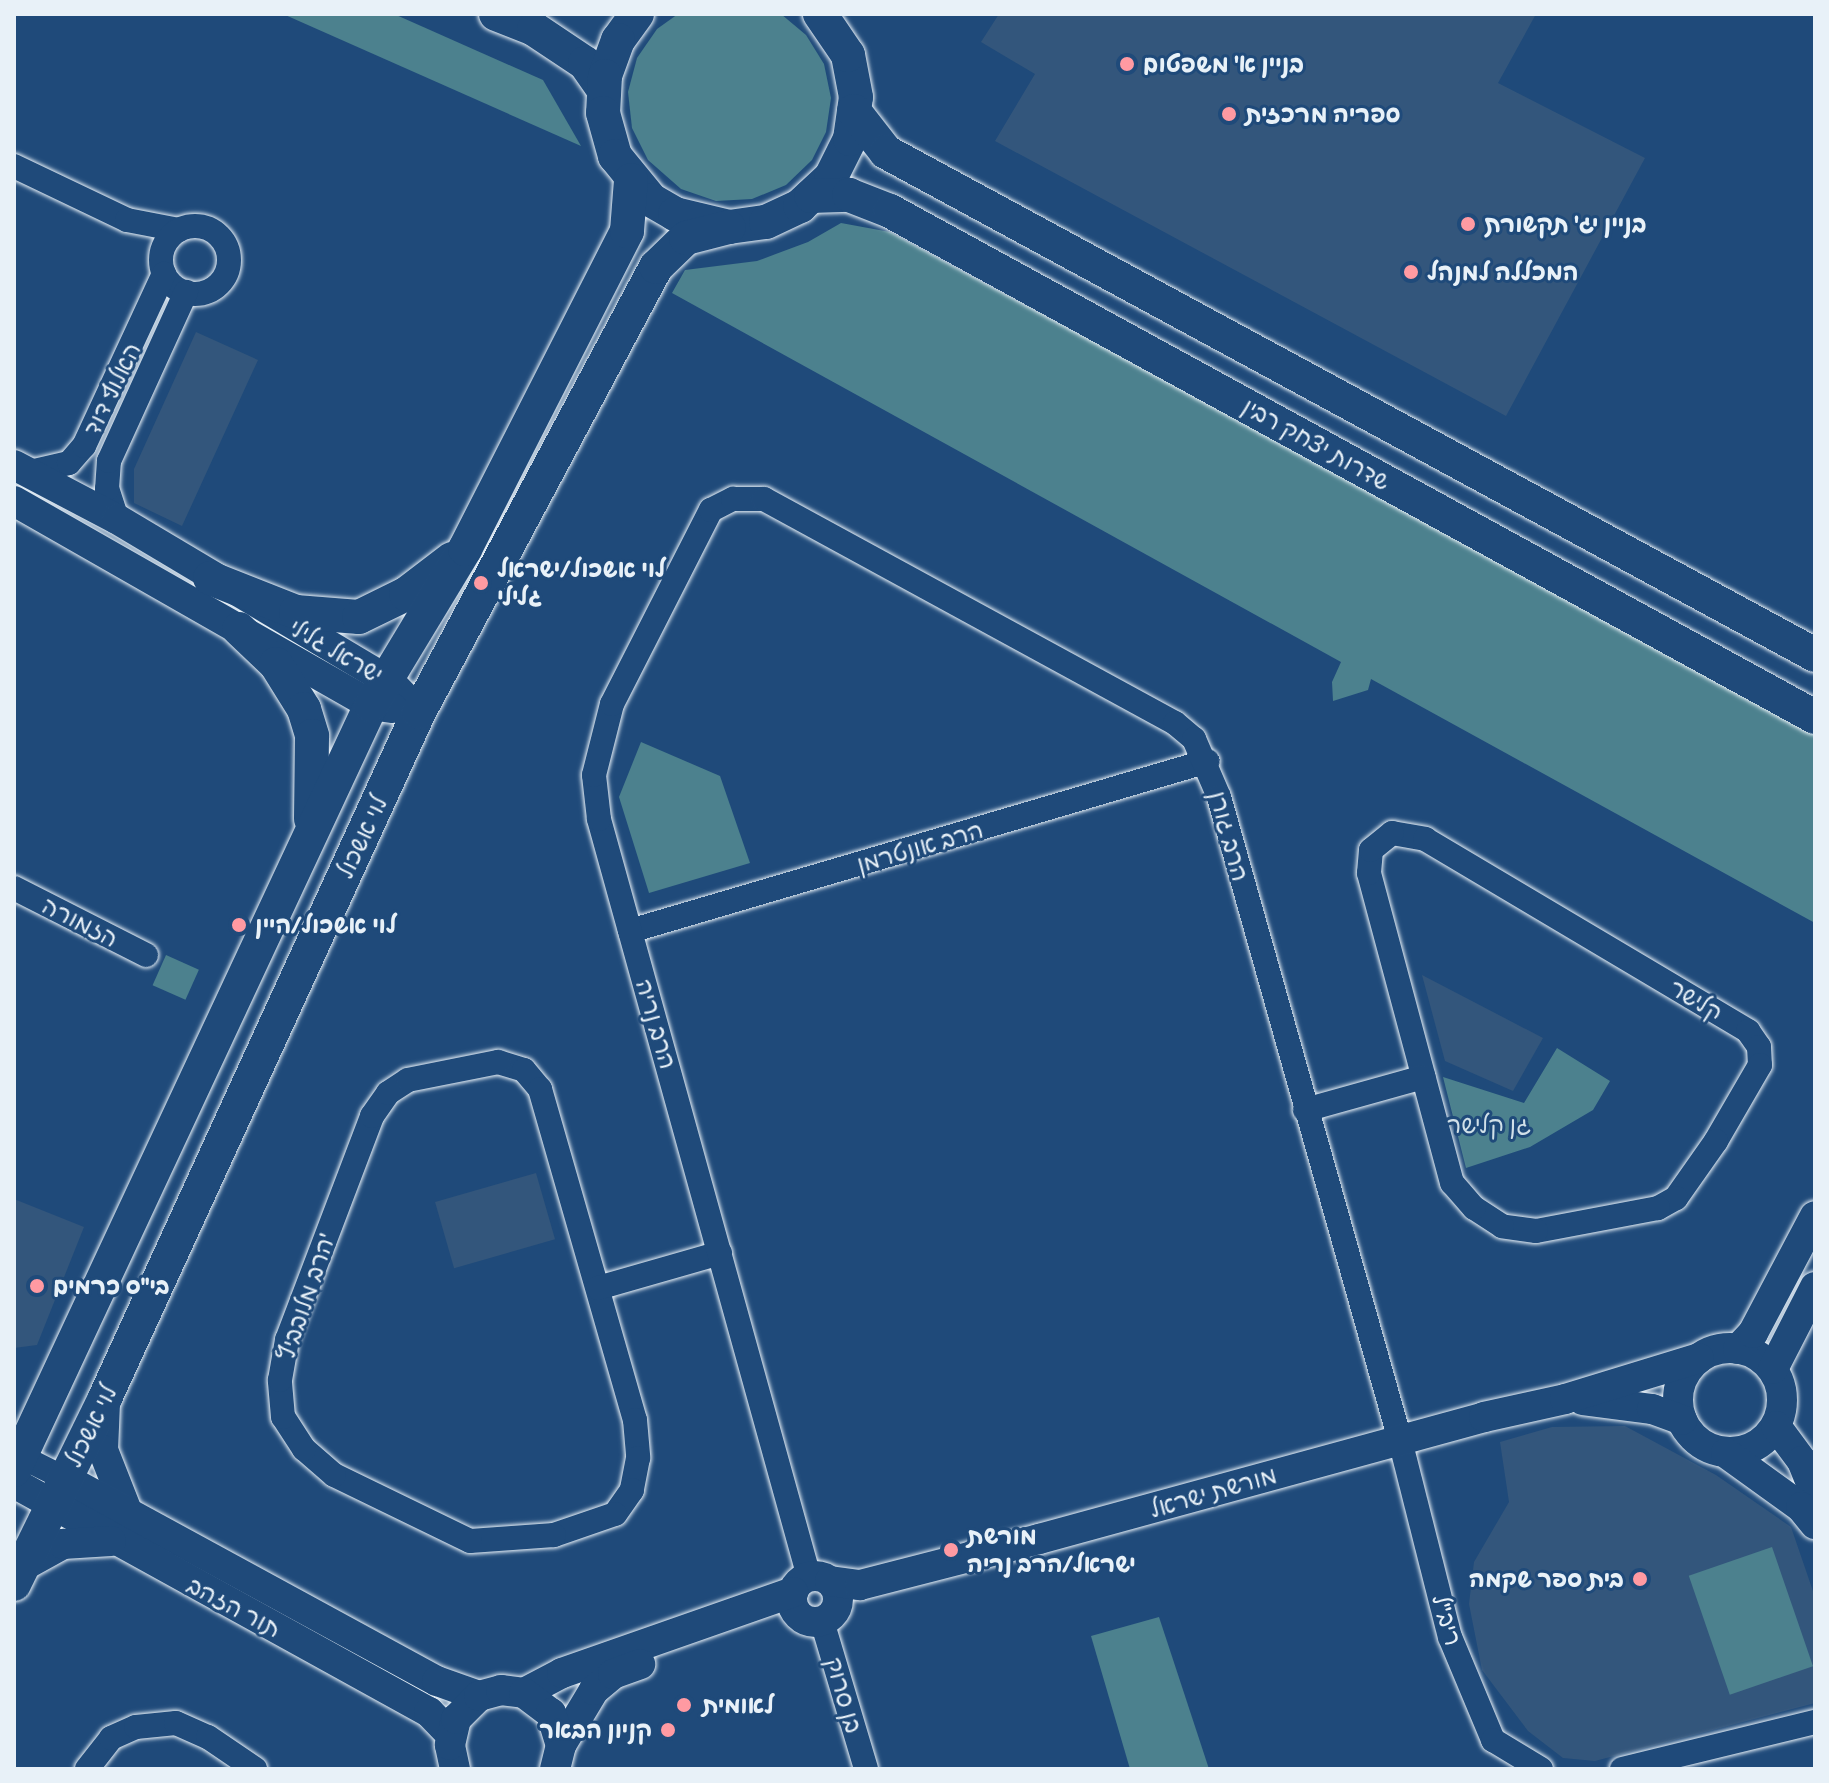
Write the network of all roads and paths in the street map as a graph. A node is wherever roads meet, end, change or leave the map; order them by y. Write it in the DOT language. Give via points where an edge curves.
graph roads {
  1 [pos="496,14"];
  2 [pos="637,14"];
  3 [pos="831,21"];
  4 [pos="604,90"];
  5 [pos="854,111"];
  6 [pos="14,166"];
  7 [pos="631,180"];
  8 [pos="811,196"];
  9 [pos="127,220"];
  10 [pos="729,227"];
  11 [pos="179,230"];
  12 [pos="163,264"];
  13 [pos="186,292"];
  14 [pos="22,469"];
  15 [pos="733,499"];
  16 [pos="14,501"];
  17 [pos="117,519"];
  18 [pos="465,549"];
  19 [pos="210,578"];
  20 [pos="239,629"];
  21 [pos="1815,655"];
  22 [pos="380,693"];
  23 [pos="419,712"];
  24 [pos="1815,717"];
  25 [pos="1208,761"];
  26 [pos="310,834"];
  27 [pos="14,888"];
  28 [pos="630,931"];
  29 [pos="146,955"];
  30 [pos="1423,1077"];
  31 [pos="1305,1110"];
  32 [pos="1815,1216"];
  33 [pos="720,1253"];
  34 [pos="1815,1287"];
  35 [pos="598,1288"];
  36 [pos="1738,1349"];
  37 [pos="1699,1358"];
  38 [pos="1773,1369"];
  39 [pos="54,1381"];
  40 [pos="105,1398"];
  41 [pos="1565,1399"];
  42 [pos="14,1418"];
  43 [pos="1682,1420"];
  44 [pos="1776,1426"];
  45 [pos="1400,1440"];
  46 [pos="1726,1453"];
  47 [pos="16,1465"];
  48 [pos="59,1492"];
  49 [pos="1815,1494"];
  50 [pos="127,1511"];
  51 [pos="1815,1524"];
  52 [pos="111,1541"];
  53 [pos="18,1575"];
  54 [pos="821,1596"];
  55 [pos="524,1693"];
  56 [pos="479,1696"];
  57 [pos="1815,1722"];
  58 [pos="451,1735"];
  59 [pos="558,1757"];
  60 [pos="1528,1766"];
  61 [pos="87,1769"];
  62 [pos="255,1769"];
  63 [pos="455,1769"];
  64 [pos="866,1769"];
  65 [pos="1622,1769"];
  1 -- 4 [label="main road" via="534,29 585,63"];
  2 -- 4 [label="main road" via="618,40"];
  3 -- 5 [label="main road" via="848,55"];
  4 -- 7 [label="main road" via="607,135"];
  5 -- 8 [label="main road" via="844,152 831,177"];
  5 -- 21 [label="main road, שדרות יצחק רבין" via="886,152"];
  6 -- 9 [label="street"];
  7 -- 10 [label="main road" via="675,214"];
  7 -- 18 [label="main road, לוי אשכול" via="627,231"];
  8 -- 10 [label="main road, לוי אשכול" via="766,222"];
  8 -- 24 [label="main road, שדרות יצחק רבין" via="849,195 890,211"];
  9 -- 11 [label="street"];
  9 -- 12 [label="street"];
  10 -- 23 [label="main road, לוי אשכול" via="686,238 656,267"];
  11 -- 12 [label="street"];
  11 -- 13 [label="street" via="213,231 229,260 215,287"];
  12 -- 13 [label="street"];
  12 -- 14 [label="street, האלוף דוד" via="84,446 69,463"];
  13 -- 17 [label="street, האלוף דוד" via="109,461 107,489"];
  14 -- 17 [label="street, ישראל גלילי"];
  15 -- 25 [label="street, הרב גורן" via="764,499 1175,723"];
  15 -- 28 [label="street, הרב נריה" via="711,510 612,704 600,740 594,775 599,819"];
  16 -- 20 [label="street, ישראל גלילי"];
  17 -- 19 [label="street, ישראל גלילי"];
  18 -- 19 [label="main road" via="406,594 359,617 296,612"];
  18 -- 22 [label="main road, לוי אשכול"];
  19 -- 22 [label="street, ישראל גלילי"];
  20 -- 22 [label="street, ישראל גלילי"];
  20 -- 26 [label="main road" via="276,664 304,709 312,746"];
  22 -- 23 [label="street, ישראל גלילי"];
  22 -- 26 [label="main road, לוי אשכול"];
  23 -- 40 [label="main road, לוי אשכול"];
  25 -- 28 [label="street, הרב אונטרמן"];
  25 -- 31 [label="street, הרב גורן"];
  26 -- 39 [label="main road, לוי אשכול"];
  27 -- 29 [label="street, הזמורה"];
  28 -- 33 [label="street, הרב נריה"];
  30 -- 30 [label="street, קלישר" via="1452,1183 1474,1208 1502,1226 1566,1229 1658,1208 1676,1198 1760,1065 1759,1047 1748,1031 1425,839 1392,833 1371,850 1369,873"];
  30 -- 31 [label="street"];
  31 -- 45 [label="street, הרב גורן"];
  32 -- 36 [label="street" via="1753,1333"];
  33 -- 35 [label="street"];
  33 -- 54 [label="street, הרב נריה"];
  34 -- 38 [label="street"];
  35 -- 35 [label="street, הרב מלובביץ'" via="540,1089 524,1070 498,1062 408,1080 388,1093 372,1116 287,1340 280,1380 283,1417 304,1449 334,1475 470,1541 554,1535 615,1514 632,1490 638,1458 635,1420"];
  36 -- 37 [label="street"];
  36 -- 38 [label="street"];
  37 -- 41 [label="street, מורשת ישראל"];
  37 -- 43 [label="street" via="1678,1393"];
  38 -- 44 [label="street" via="1783,1397"];
  39 -- 42 [label="main road"];
  39 -- 47 [label="main road, לוי אשכול"];
  40 -- 48 [label="main road, לוי אשכול"];
  40 -- 50 [label="street" via="103,1450"];
  41 -- 43 [label="street, מורשת ישראל" via="1614,1401"];
  41 -- 45 [label="street, מורשת ישראל"];
  43 -- 46 [label="street" via="1699,1443"];
  44 -- 46 [label="street" via="1755,1447"];
  44 -- 49 [label="street" via="1802,1461"];
  45 -- 54 [label="street, מורשת ישראל"];
  45 -- 60 [label="street, ריב\"ל" via="1450,1637 1493,1740"];
  46 -- 51 [label="street" via="1801,1507"];
  47 -- 48 [label="street, תור הזהב"];
  48 -- 50 [label="street, תור הזהב"];
  48 -- 52 [label="street, תור הזהב"];
  48 -- 53 [label="main road, לוי אשכול"];
  50 -- 56 [label="street, תור הזהב" via="437,1681"];
  52 -- 53 [label="street" via="63,1544"];
  52 -- 58 [label="street, תור הזהב" via="429,1712"];
  54 -- 55 [label="street, מורשת ישראל" via="562,1673"];
  54 -- 59 [label="street, מורשת ישראל" via="613,1674 594,1690"];
  54 -- 64 [label="street, בן סרוק"];
  55 -- 56 [label="street" via="501,1690"];
  55 -- 59 [label="street" via="551,1713"];
  56 -- 58 [label="street" via="456,1719"];
  57 -- 65 [label="street"];
  58 -- 63 [label="street"];
  61 -- 62 [label="street" via="111,1738 136,1727 176,1723 208,1737"];
}
